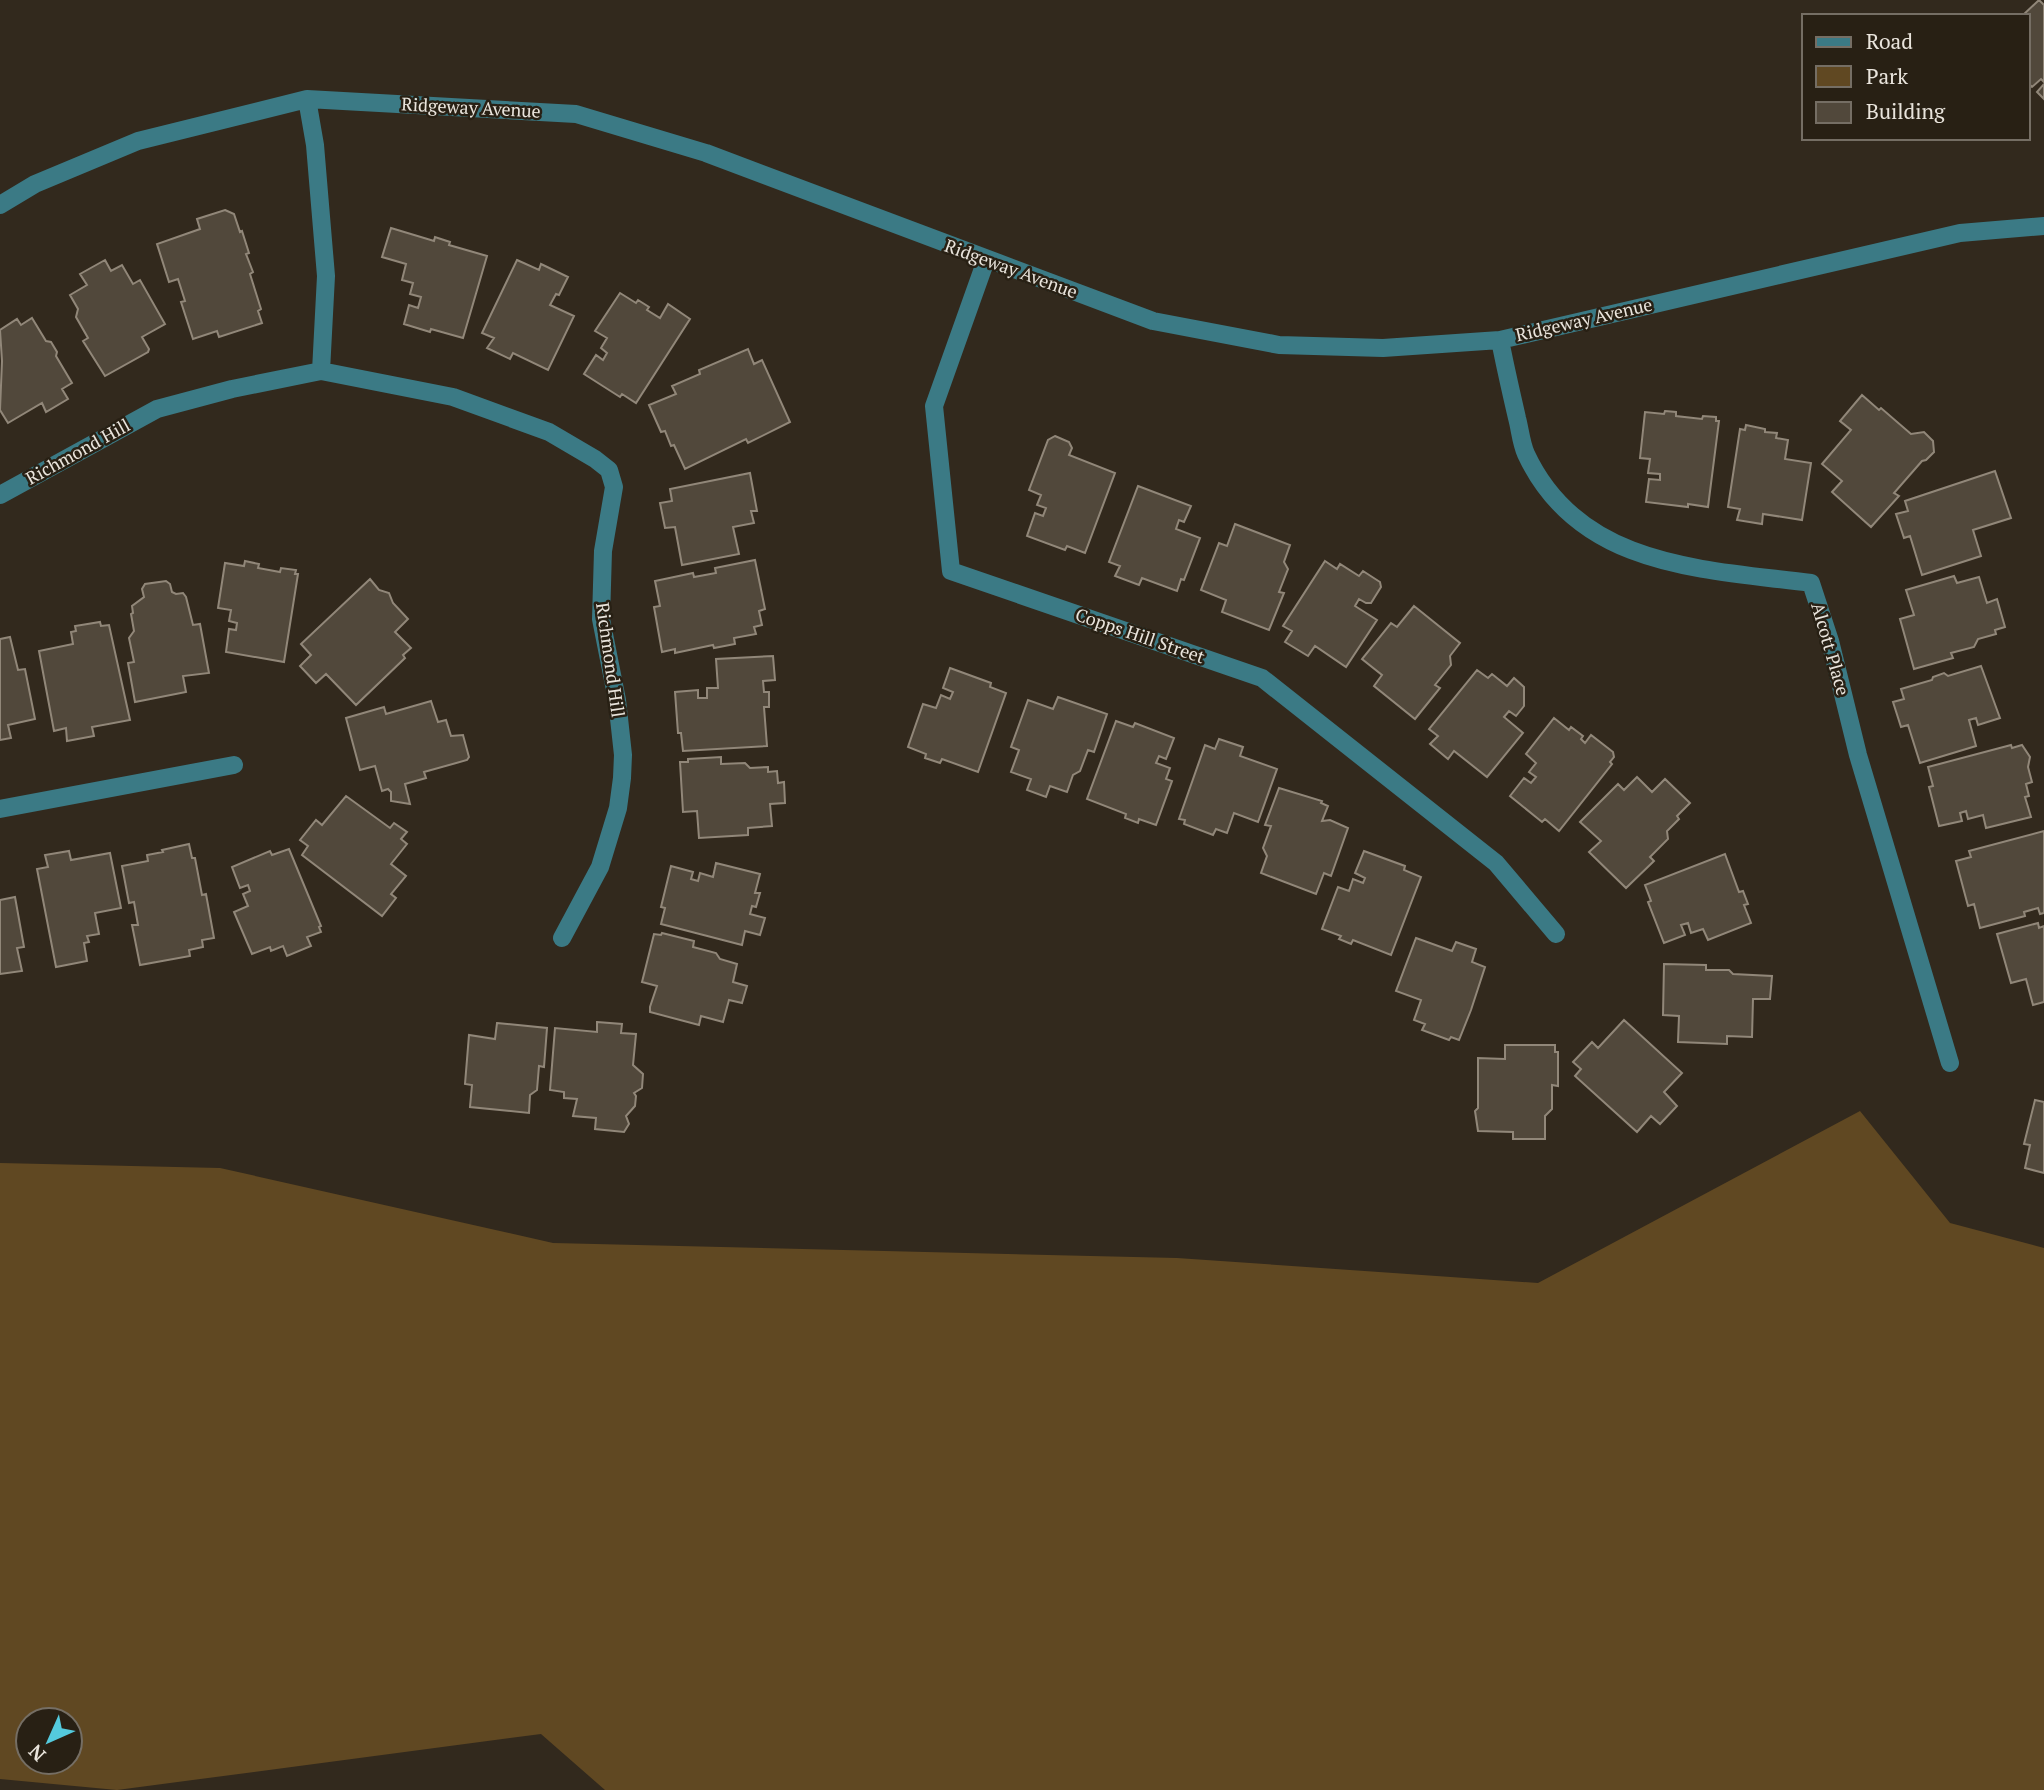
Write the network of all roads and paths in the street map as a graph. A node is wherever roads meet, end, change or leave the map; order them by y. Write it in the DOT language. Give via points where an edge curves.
graph roads {
  1 [pos="307,99"];
  2 [pos="0,205"];
  3 [pos="2044,226"];
  4 [pos="986,260"];
  5 [pos="1500,340"];
  6 [pos="321,371"];
  7 [pos="0,495"];
  8 [pos="234,765"];
  9 [pos="0,809"];
  10 [pos="1556,934"];
  11 [pos="562,938"];
  12 [pos="1950,1063"];
  1 -- 2 [label="street, Ridgeway Avenue" via="138,141 35,184"];
  1 -- 4 [label="street, Ridgeway Avenue" via="576,114 706,153"];
  1 -- 6 [label="street" via="327,276"];
  3 -- 5 [label="street, Ridgeway Avenue" via="1959,233"];
  4 -- 5 [label="street, Ridgeway Avenue" via="1153,321 1279,345 1383,348"];
  4 -- 10 [label="street, Copps Hill Street" via="934,406 951,570 1262,678 1496,863"];
  5 -- 12 [label="street, Alcott Place" via="1526,453 1555,500 1597,535 1677,565 1811,583"];
  6 -- 7 [label="street, Richmond Hill" via="157,409"];
  6 -- 11 [label="street, Richmond Hill" via="453,397 549,432 609,470 614,487 603,551 601,619 617,700 622,778 600,867"];
  8 -- 9 [label="street"];
}
